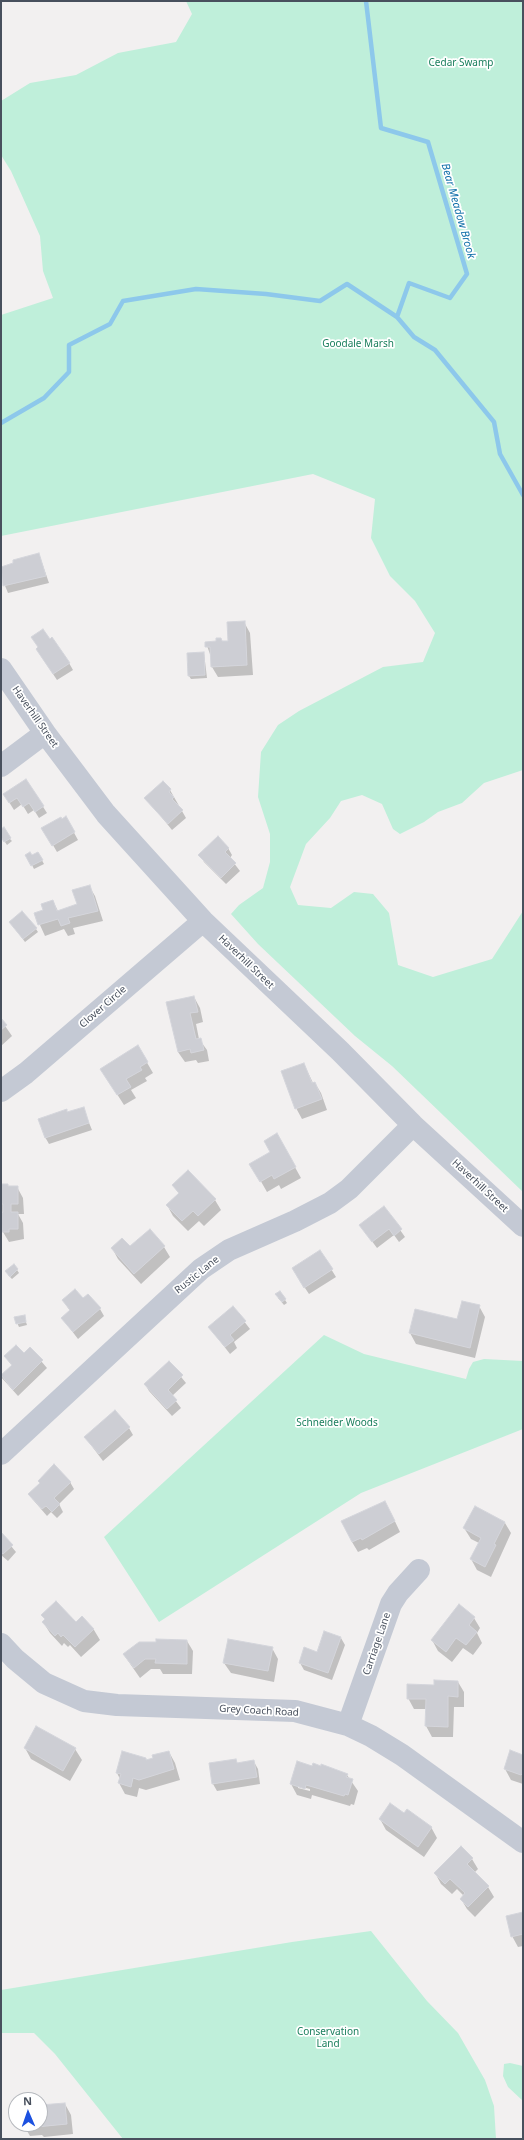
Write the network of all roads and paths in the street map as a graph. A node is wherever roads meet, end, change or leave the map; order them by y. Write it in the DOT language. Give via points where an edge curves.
graph roads {
  1 [pos="1,669"];
  2 [pos="45,733"];
  3 [pos="1,766"];
  4 [pos="203,921"];
  5 [pos="1,1091"];
  6 [pos="413,1125"];
  7 [pos="523,1226"];
  8 [pos="1,1454"];
  9 [pos="419,1570"];
  10 [pos="1,1644"];
  11 [pos="348,1725"];
  12 [pos="523,1842"];
  1 -- 2 [label="street, Haverhill Street"];
  2 -- 3 [label="street"];
  2 -- 4 [label="street, Haverhill Street" via="106,814"];
  4 -- 5 [label="street, Clover Circle" via="26,1073"];
  4 -- 6 [label="street, Haverhill Street" via="340,1051"];
  6 -- 7 [label="street, Haverhill Street"];
  6 -- 8 [label="street, Rustic Lane" via="349,1189 330,1203 295,1222 229,1250 201,1269"];
  9 -- 11 [label="street, Carriage Lane" via="391,1604"];
  10 -- 11 [label="street, Grey Coach Road" via="44,1683 84,1701 117,1706 295,1711"];
  11 -- 12 [label="street, Grey Coach Road" via="402,1755"];
}
